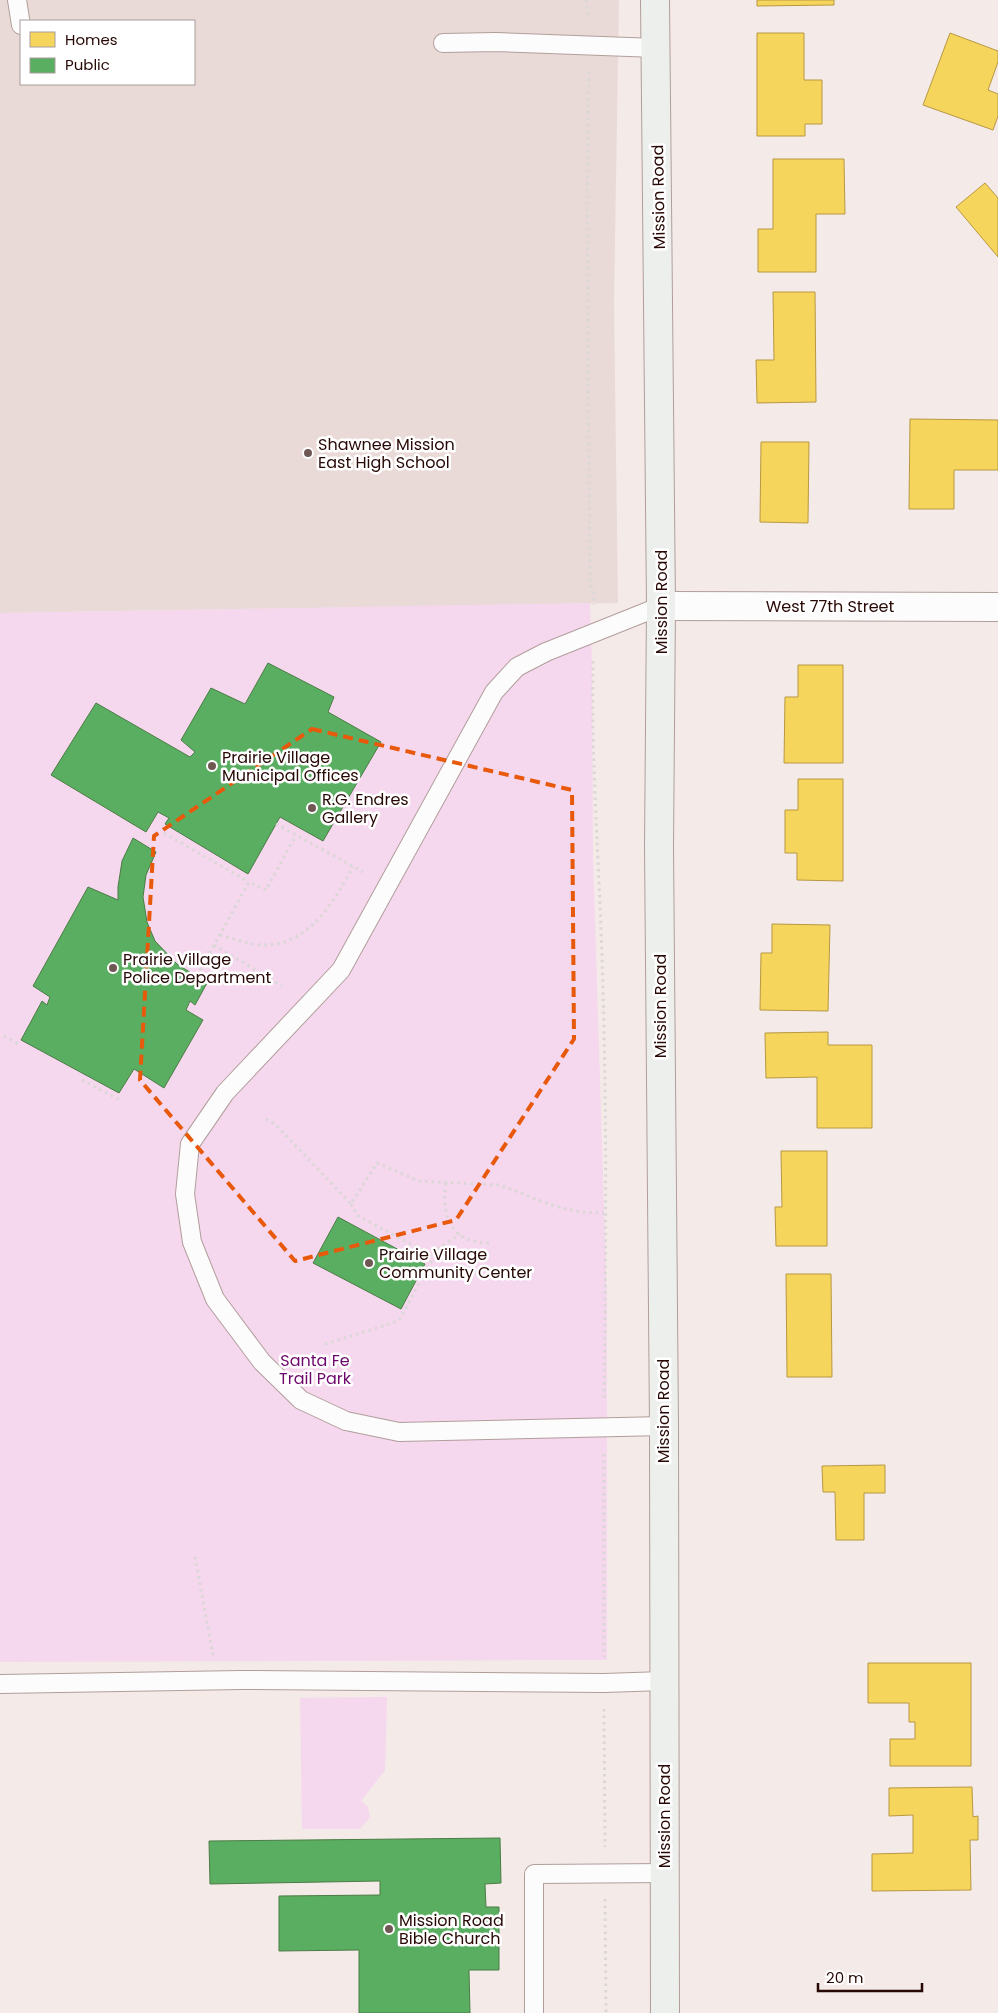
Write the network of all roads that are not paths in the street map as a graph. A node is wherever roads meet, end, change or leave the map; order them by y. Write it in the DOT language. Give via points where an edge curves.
graph roads {
  1 [pos="17,0"];
  2 [pos="656,0"];
  3 [pos="20,20"];
  4 [pos="443,43"];
  5 [pos="656,48"];
  6 [pos="661,606"];
  7 [pos="998,607"];
  8 [pos="664,1426"];
  9 [pos="664,1681"];
  10 [pos="0,1684"];
  11 [pos="664,1873"];
  12 [pos="534,2013"];
  13 [pos="664,2013"];
  1 -- 3 [label="lane"];
  2 -- 5 [label="main road, Mission Road"];
  4 -- 5 [label="lane"];
  5 -- 6 [label="main road, Mission Road"];
  6 -- 7 [label="street, West 77th Street"];
  6 -- 8 [label="main road, Mission Road" via="659,847"];
  6 -- 8 [label="lane" via="546,652 517,667 494,692 341,970 229,1088 190,1144 185,1194 192,1242 215,1299 262,1362 301,1400 346,1421 399,1432"];
  8 -- 9 [label="main road, Mission Road"];
  9 -- 10 [label="lane" via="241,1680"];
  9 -- 11 [label="main road, Mission Road"];
  11 -- 12 [label="lane" via="534,1874"];
  11 -- 13 [label="main road, Mission Road"];
}
